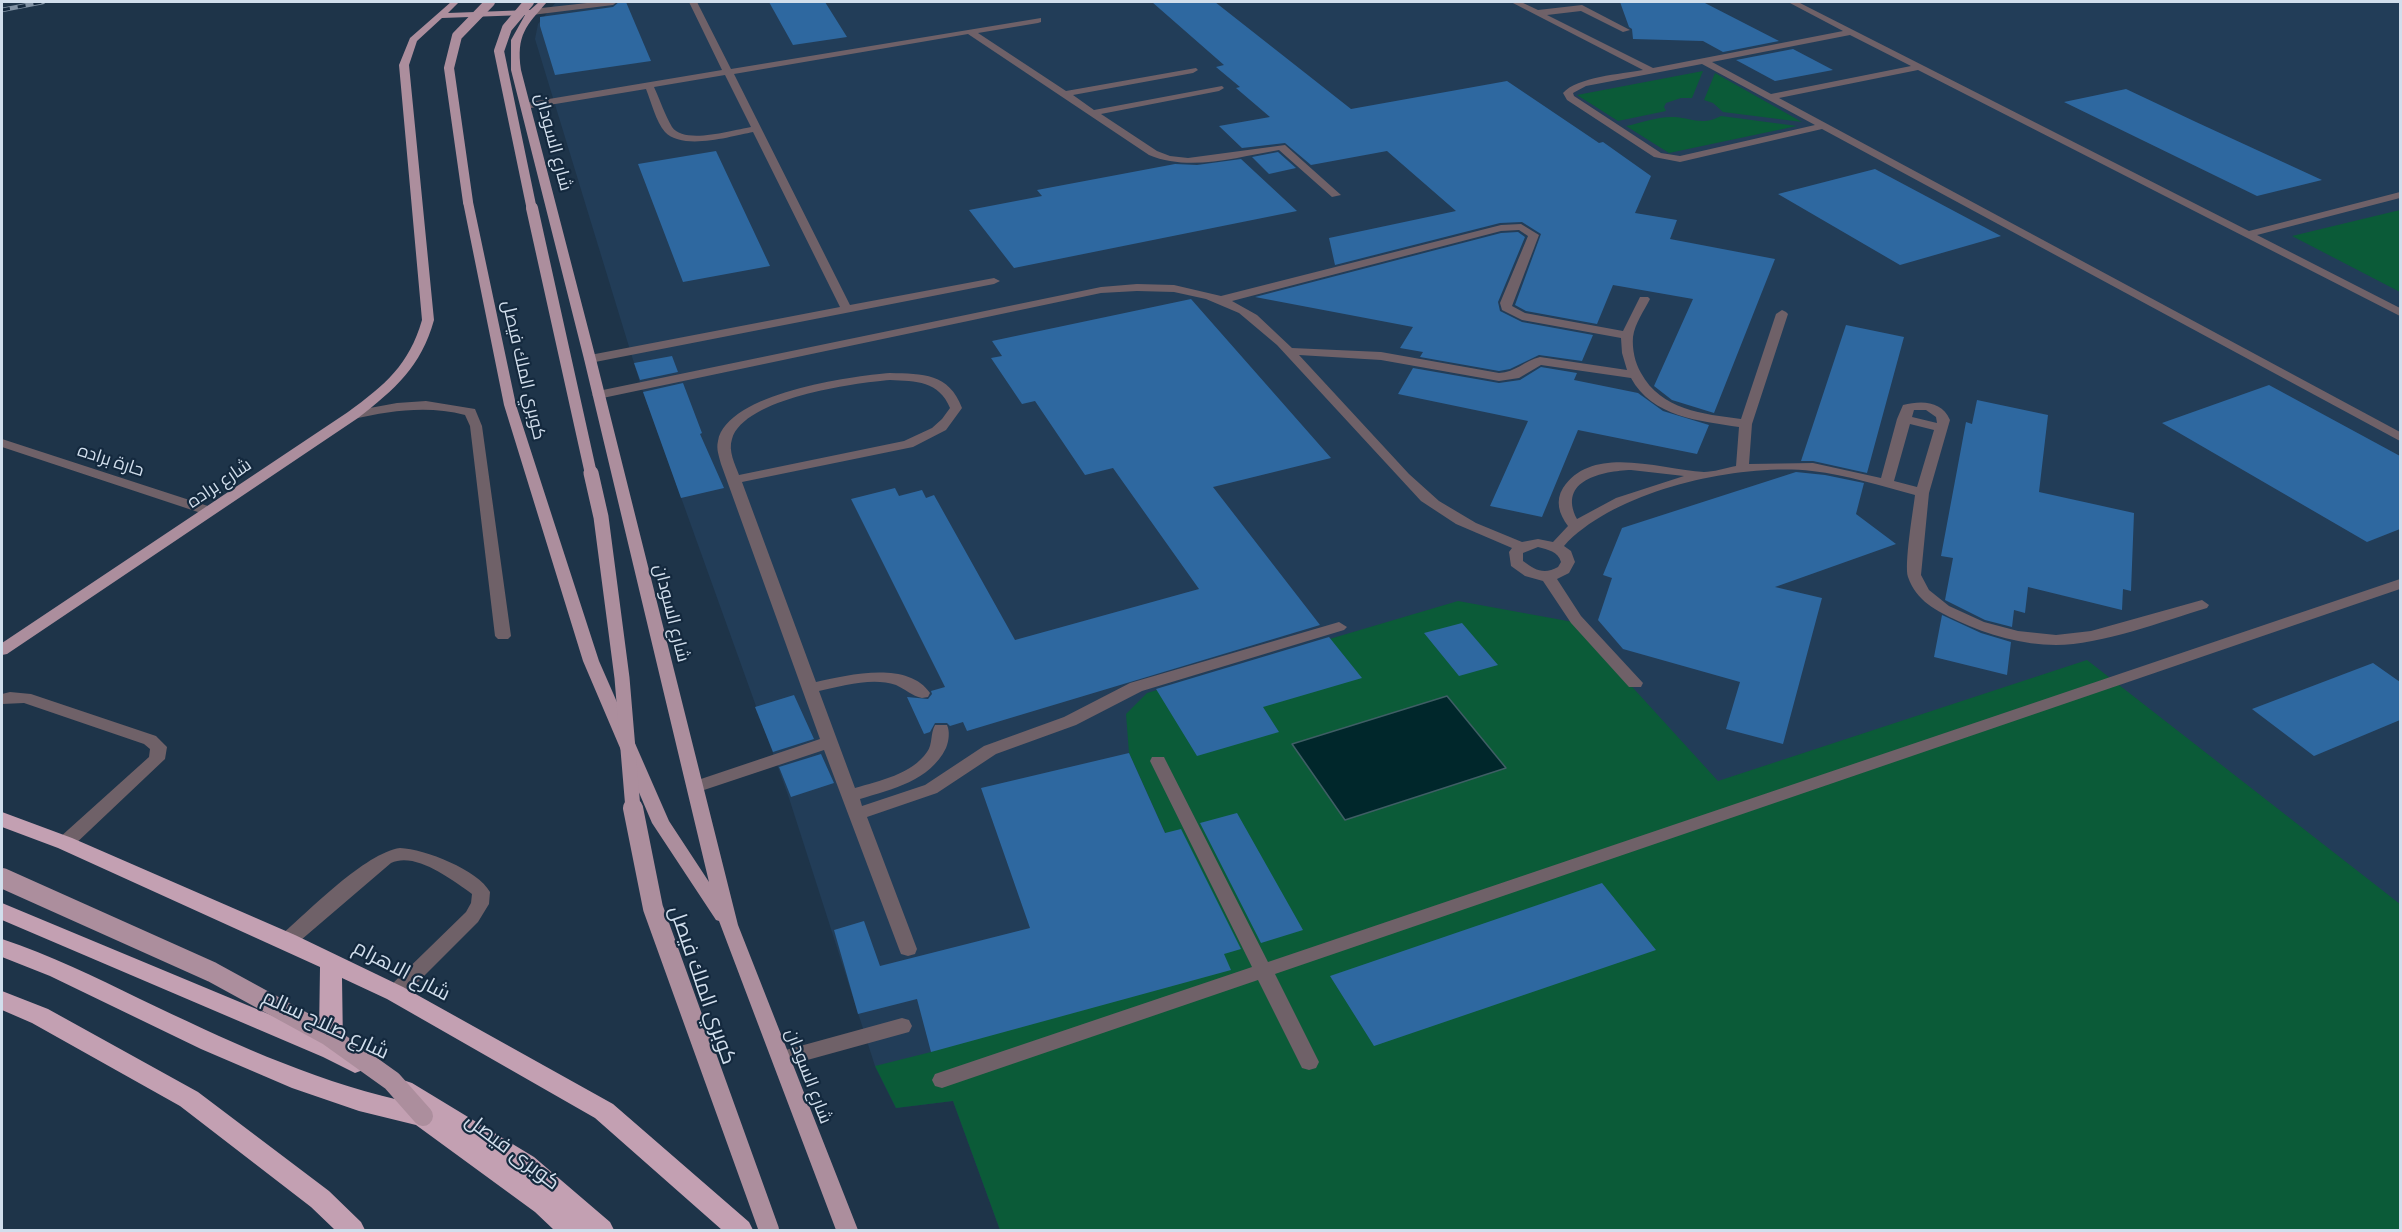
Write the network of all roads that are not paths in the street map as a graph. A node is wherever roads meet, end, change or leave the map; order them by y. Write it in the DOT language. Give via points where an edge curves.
graph roads {
  1 [pos="455,2"];
  2 [pos="490,2"];
  3 [pos="613,2"];
  4 [pos="693,2"];
  5 [pos="1515,2"];
  6 [pos="1792,2"];
  7 [pos="535,5"];
  8 [pos="1538,14"];
  9 [pos="438,16"];
  10 [pos="1038,20"];
  11 [pos="1626,30"];
  12 [pos="969,32"];
  13 [pos="1852,32"];
  14 [pos="1703,61"];
  15 [pos="1920,67"];
  16 [pos="1193,70"];
  17 [pos="1652,71"];
  18 [pos="728,72"];
  19 [pos="649,86"];
  20 [pos="1219,88"];
  21 [pos="1065,94"];
  22 [pos="1770,98"];
  23 [pos="525,106"];
  24 [pos="1093,113"];
  25 [pos="1824,126"];
  26 [pos="756,129"];
  27 [pos="1336,195"];
  28 [pos="2400,195"];
  29 [pos="2248,234"];
  30 [pos="994,281"];
  31 [pos="1644,299"];
  32 [pos="1221,300"];
  33 [pos="847,310"];
  34 [pos="2400,312"];
  35 [pos="1782,314"];
  36 [pos="1627,334"];
  37 [pos="1289,351"];
  38 [pos="590,358"];
  39 [pos="1635,375"];
  40 [pos="598,395"];
  41 [pos="353,415"];
  42 [pos="1746,424"];
  43 [pos="2400,438"];
  44 [pos="2,443"];
  45 [pos="1742,470"];
  46 [pos="1709,476"];
  47 [pos="734,480"];
  48 [pos="1886,484"];
  49 [pos="1922,493"];
  50 [pos="209,511"];
  51 [pos="1575,527"];
  52 [pos="1521,547"];
  53 [pos="1556,547"];
  54 [pos="1548,576"];
  55 [pos="2400,584"];
  56 [pos="2202,605"];
  57 [pos="1339,627"];
  58 [pos="503,636"];
  59 [pos="2,650"];
  60 [pos="1635,683"];
  61 [pos="810,688"];
  62 [pos="922,693"];
  63 [pos="2,699"];
  64 [pos="941,729"];
  65 [pos="830,742"];
  66 [pos="1158,761"];
  67 [pos="695,786"];
  68 [pos="850,796"];
  69 [pos="857,814"];
  70 [pos="2,819"];
  71 [pos="64,843"];
  72 [pos="2,878"];
  73 [pos="2,911"];
  74 [pos="729,925"];
  75 [pos="287,941"];
  76 [pos="2,948"];
  77 [pos="908,949"];
  78 [pos="331,962"];
  79 [pos="1263,972"];
  80 [pos="395,993"];
  81 [pos="2,1000"];
  82 [pos="902,1026"];
  83 [pos="331,1050"];
  84 [pos="782,1059"];
  85 [pos="1309,1062"];
  86 [pos="942,1080"];
  87 [pos="423,1116"];
  88 [pos="352,1230"];
  89 [pos="571,1230"];
  90 [pos="601,1230"];
  91 [pos="740,1230"];
  92 [pos="769,1230"];
  93 [pos="847,1230"];
  1 -- 9 [label="main road"];
  2 -- 74 [label="main road, كوبري الملك فيصل, bridge" via="457,36 448,68 468,202 510,405 591,661 660,823"];
  3 -- 7 [label="street"];
  4 -- 18 [label="street"];
  5 -- 8 [label="street"];
  6 -- 13 [label="street"];
  7 -- 9 [label="main road"];
  7 -- 23 [label="main road, شارع السودان" via="518,33 513,51"];
  7 -- 92 [label="main road, كوبري الملك فيصل, bridge" via="506,28 497,47 601,517 622,678 631,799 653,908"];
  8 -- 11 [label="street" via="1582,8"];
  8 -- 17 [label="street"];
  9 -- 41 [label="main road, شارع براده" via="413,40 405,65 428,320 423,342 409,366"];
  10 -- 12 [label="street"];
  12 -- 18 [label="street"];
  12 -- 21 [label="street"];
  13 -- 14 [label="street"];
  13 -- 15 [label="street"];
  14 -- 17 [label="street"];
  14 -- 22 [label="street"];
  15 -- 22 [label="street"];
  15 -- 29 [label="street"];
  16 -- 21 [label="street"];
  17 -- 25 [label="street" via="1573,88 1568,93 1650,152 1668,158 1689,157"];
  18 -- 19 [label="street"];
  18 -- 26 [label="street"];
  19 -- 23 [label="street"];
  19 -- 26 [label="street" via="673,135 696,139"];
  20 -- 24 [label="street"];
  21 -- 24 [label="street"];
  22 -- 25 [label="street"];
  23 -- 38 [label="main road, شارع السودان"];
  24 -- 27 [label="street" via="1168,159 1209,160 1283,147"];
  25 -- 43 [label="street"];
  26 -- 33 [label="street"];
  28 -- 29 [label="street"];
  29 -- 34 [label="street"];
  30 -- 33 [label="street"];
  31 -- 36 [label="street"];
  32 -- 36 [label="street" via="1501,228 1521,227 1534,235 1506,308 1521,316"];
  32 -- 37 [label="street" via="1243,310"];
  32 -- 40 [label="street" via="1164,288 1101,290"];
  33 -- 38 [label="street"];
  35 -- 42 [label="street"];
  36 -- 39 [label="street"];
  37 -- 39 [label="street" via="1381,356 1499,377 1522,374 1540,361"];
  37 -- 52 [label="street" via="1421,494 1465,524"];
  38 -- 40 [label="main road, شارع السودان"];
  39 -- 42 [label="street" via="1652,398 1669,408"];
  40 -- 67 [label="main road, شارع السودان"];
  41 -- 50 [label="main road, شارع براده"];
  41 -- 58 [label="street" via="422,404 470,412 476,426"];
  42 -- 45 [label="street"];
  44 -- 50 [label="street, حارة براده"];
  45 -- 46 [label="street"];
  45 -- 48 [label="street" via="1797,466"];
  46 -- 51 [label="street" via="1626,498"];
  46 -- 51 [label="street" via="1622,466 1587,474 1566,492 1567,515"];
  47 -- 47 [label="street" via="724,451 726,436 736,422 774,399 892,375 938,383 951,394 956,408 948,422 932,435 908,444"];
  47 -- 61 [label="street"];
  48 -- 49 [label="street"];
  48 -- 49 [label="street" via="1908,408 1931,407 1943,415"];
  49 -- 56 [label="street" via="1914,575 1923,593 1944,609 1979,626 2056,640 2091,636"];
  50 -- 59 [label="main road, شارع براده"];
  51 -- 53 [label="street"];
  52 -- 53 [label="street" via="1538,543"];
  52 -- 54 [label="street" via="1516,552 1516,563 1529,573"];
  53 -- 54 [label="street" via="1568,558 1569,565 1566,571"];
  54 -- 60 [label="street" via="1569,612"];
  55 -- 79 [label="street"];
  57 -- 69 [label="street" via="1136,687 1070,721 990,750 931,789"];
  61 -- 62 [label="street" via="879,676 911,684"];
  61 -- 65 [label="street"];
  63 -- 71 [label="street" via="25,698 150,740 159,747 158,759"];
  64 -- 68 [label="street" via="942,741 927,764 913,774"];
  65 -- 67 [label="street"];
  65 -- 68 [label="street"];
  66 -- 79 [label="street"];
  67 -- 74 [label="main road, شارع السودان"];
  68 -- 69 [label="street"];
  69 -- 77 [label="street"];
  70 -- 71 [label="highway, شارع الاهرام"];
  71 -- 75 [label="highway, شارع الاهرام"];
  72 -- 87 [label="main road, bridge" via="212,972 329,1036 392,1082"];
  73 -- 83 [label="highway, شارع صلاح سالم"];
  74 -- 84 [label="main road, شارع السودان"];
  75 -- 78 [label="highway, شارع الاهرام"];
  75 -- 80 [label="street" via="371,868 399,854 413,854 473,883 481,892 480,904 472,917"];
  76 -- 87 [label="highway" via="300,1081 359,1101"];
  78 -- 80 [label="highway, شارع الاهرام"];
  78 -- 83 [label="highway"];
  79 -- 85 [label="street"];
  79 -- 86 [label="street"];
  80 -- 91 [label="highway, شارع الاهرام" via="604,1111"];
  81 -- 88 [label="highway" via="40,1016 189,1099 320,1199"];
  82 -- 84 [label="street"];
  83 -- 90 [label="highway, شارع صلاح سالم" via="428,1104 525,1165"];
  84 -- 93 [label="main road, شارع السودان"];
  87 -- 89 [label="highway, كوبرى فيصل" via="544,1204"];
}
